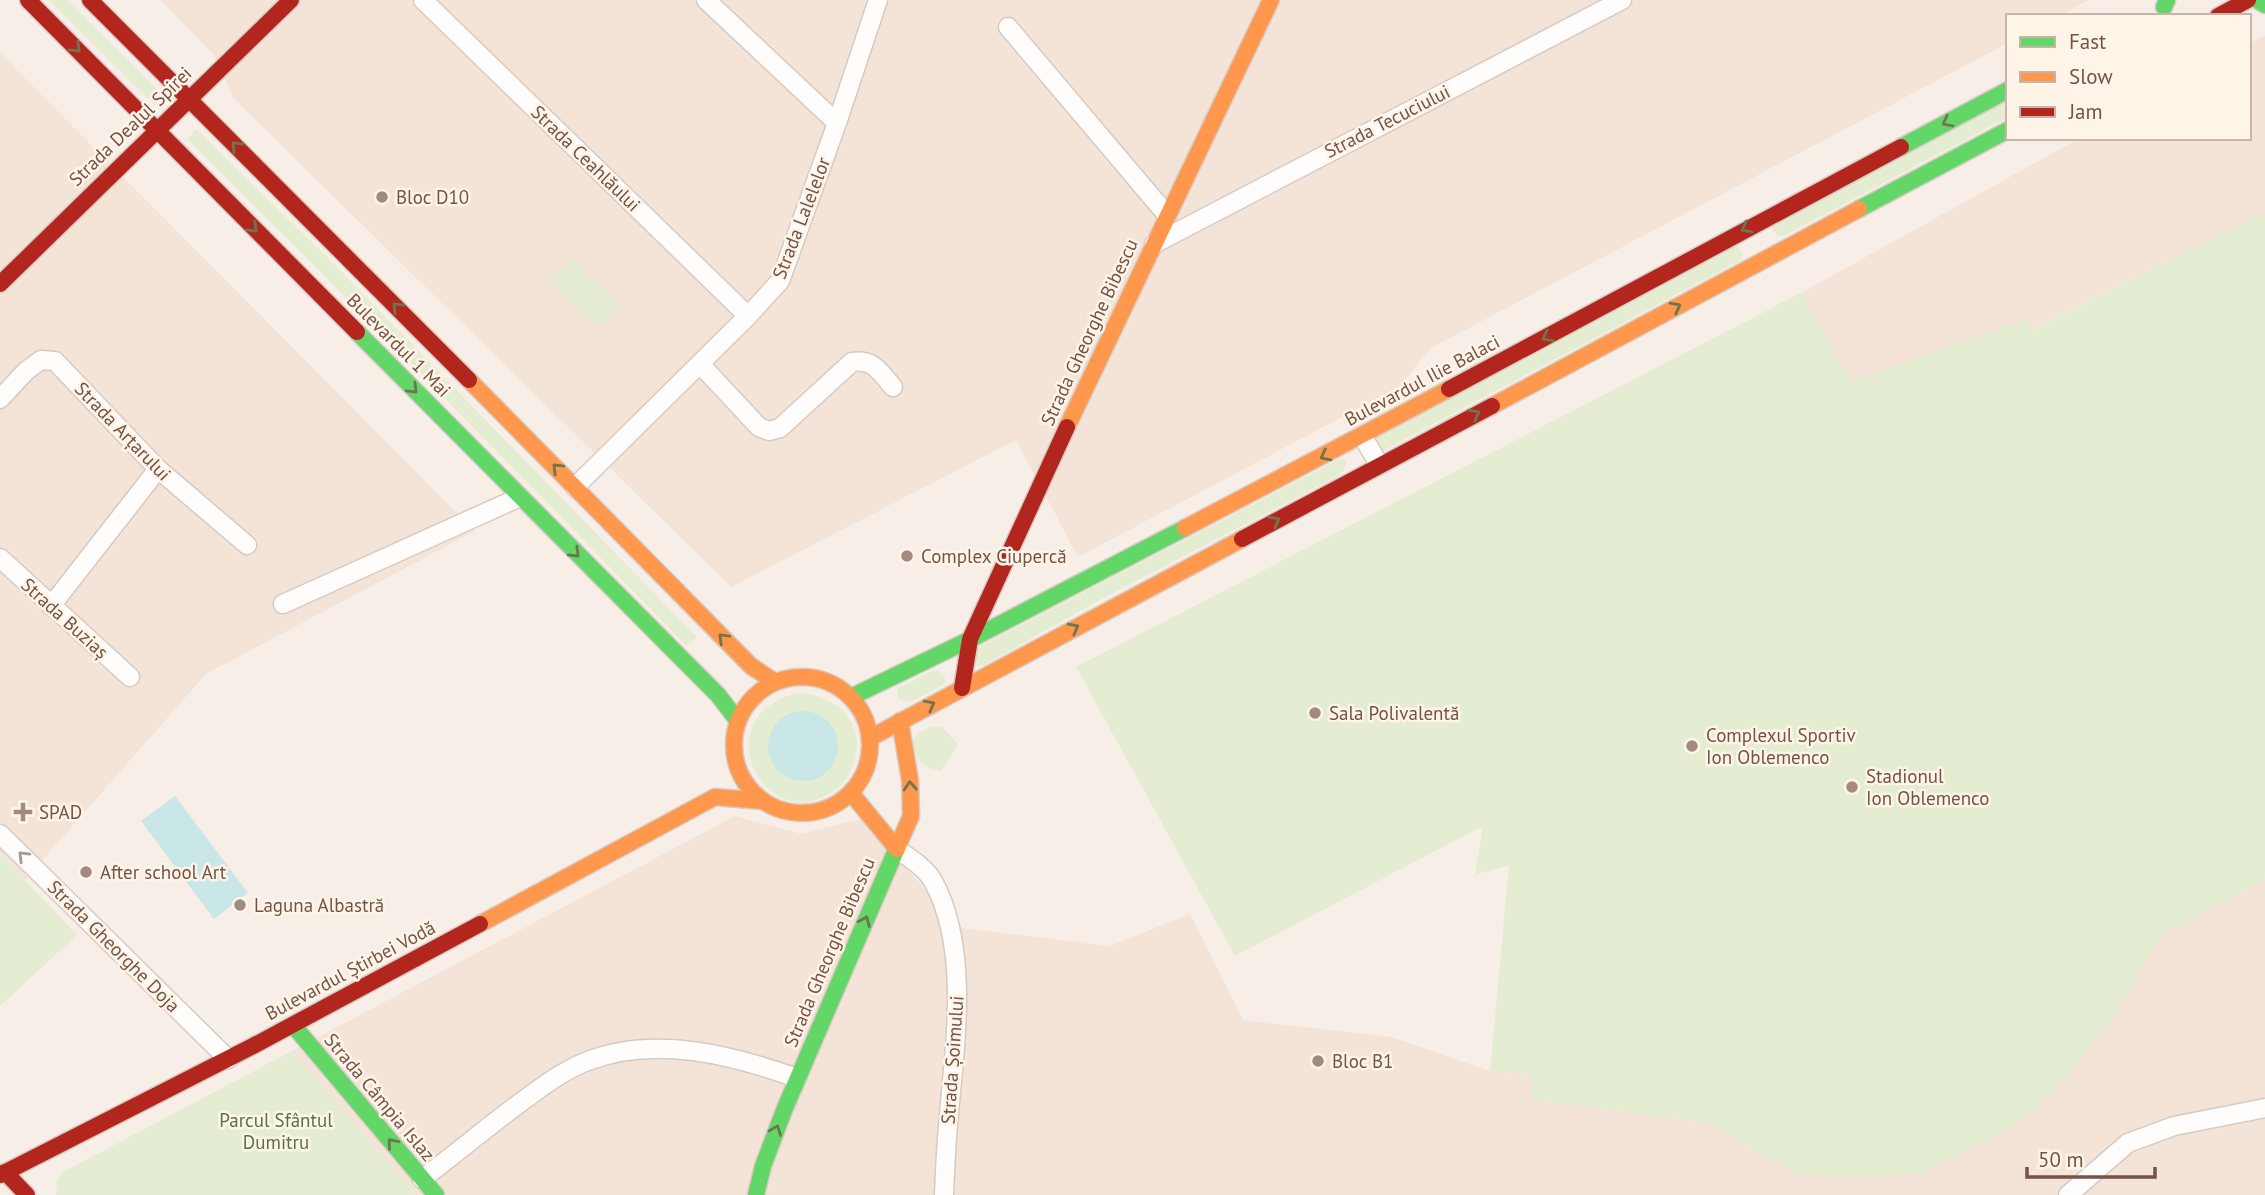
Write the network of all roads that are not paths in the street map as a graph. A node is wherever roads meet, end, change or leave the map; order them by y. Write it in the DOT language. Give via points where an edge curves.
graph roads {
  1 [pos="28,0"];
  2 [pos="90,0"];
  3 [pos="292,0"];
  4 [pos="423,0"];
  5 [pos="706,0"];
  6 [pos="878,0"];
  7 [pos="1271,0"];
  8 [pos="1622,0"];
  9 [pos="2248,0"];
  10 [pos="2257,0"];
  11 [pos="2169,2"];
  12 [pos="2265,5"];
  13 [pos="2150,14"];
  14 [pos="2222,14"];
  15 [pos="1008,27"];
  16 [pos="2006,91"];
  17 [pos="189,97"];
  18 [pos="837,122"];
  19 [pos="156,130"];
  20 [pos="2006,131"];
  21 [pos="1167,215"];
  22 [pos="1154,244"];
  23 [pos="0,284"];
  24 [pos="748,316"];
  25 [pos="700,364"];
  26 [pos="893,387"];
  27 [pos="0,399"];
  28 [pos="1362,436"];
  29 [pos="1379,464"];
  30 [pos="158,469"];
  31 [pos="575,487"];
  32 [pos="520,496"];
  33 [pos="247,545"];
  34 [pos="0,558"];
  35 [pos="283,604"];
  36 [pos="51,606"];
  37 [pos="970,639"];
  38 [pos="945,652"];
  39 [pos="130,677"];
  40 [pos="775,682"];
  41 [pos="962,688"];
  42 [pos="851,697"];
  43 [pos="738,721"];
  44 [pos="900,722"];
  45 [pos="870,738"];
  46 [pos="734,759"];
  47 [pos="851,793"];
  48 [pos="715,797"];
  49 [pos="762,801"];
  50 [pos="0,834"];
  51 [pos="897,849"];
  52 [pos="293,1025"];
  53 [pos="228,1059"];
  54 [pos="797,1078"];
  55 [pos="2265,1108"];
  56 [pos="2,1171"];
  57 [pos="422,1179"];
  58 [pos="27,1195"];
  59 [pos="436,1195"];
  60 [pos="756,1195"];
  61 [pos="944,1195"];
  62 [pos="2068,1195"];
  1 -- 19 [label="main road, Bulevardul 1 Mai, one-way"];
  2 -- 17 [label="main road, Bulevardul 1 Mai"];
  3 -- 17 [label="main road, Strada Dealul Spirei"];
  4 -- 24 [label="street, Strada Ceahlăului"];
  5 -- 18 [label="street"];
  6 -- 18 [label="street, Strada Lalelelor"];
  7 -- 21 [label="main road, Strada Gheorghe Bibescu"];
  8 -- 22 [label="street, Strada Tecuciului"];
  9 -- 14 [label="main road"];
  10 -- 12 [label="main road"];
  11 -- 13 [label="main road"];
  15 -- 21 [label="street"];
  16 -- 28 [label="main road, Bulevardul Ilie Balaci, one-way"];
  17 -- 19 [label="main road, Strada Dealul Spirei"];
  31 -- 17 [label="main road, Bulevardul 1 Mai, one-way"];
  18 -- 24 [label="street, Strada Lalelelor" via="780,281"];
  19 -- 23 [label="main road, Strada Dealul Spirei"];
  19 -- 32 [label="main road, Bulevardul 1 Mai, one-way"];
  29 -- 20 [label="main road, one-way"];
  21 -- 22 [label="main road, Strada Gheorghe Bibescu"];
  22 -- 37 [label="main road, Strada Gheorghe Bibescu"];
  24 -- 25 [label="street, Strada Lalelelor"];
  25 -- 26 [label="street" via="759,426 769,430 780,428 852,362 864,360"];
  25 -- 31 [label="street, Strada Lalelelor"];
  27 -- 30 [label="street, Strada Arțarului" via="41,360 55,361"];
  28 -- 29 [label="street"];
  28 -- 37 [label="main road, Bulevardul Ilie Balaci, one-way"];
  41 -- 29 [label="main road, one-way"];
  30 -- 33 [label="street, Strada Arțarului"];
  30 -- 36 [label="street"];
  40 -- 31 [label="main road, Bulevardul 1 Mai, one-way" via="751,666"];
  32 -- 35 [label="street"];
  32 -- 43 [label="main road, Bulevardul 1 Mai, one-way" via="718,695"];
  34 -- 36 [label="street, Strada Buziaș"];
  36 -- 39 [label="street, Strada Buziaș"];
  37 -- 38 [label="main road, Bulevardul Ilie Balaci"];
  37 -- 41 [label="main road, Strada Gheorghe Bibescu"];
  38 -- 41 [label="main road"];
  38 -- 42 [label="main road, Bulevardul Ilie Balaci"];
  40 -- 42 [label="main road" via="816,678"];
  40 -- 43 [label="main road" via="752,698"];
  44 -- 41 [label="main road, one-way"];
  42 -- 45 [label="main road" via="867,723"];
  43 -- 46 [label="main road"];
  44 -- 45 [label="main road"];
  51 -- 44 [label="main road, Strada Gheorghe Bibescu, one-way" via="911,816"];
  45 -- 47 [label="main road" via="867,767"];
  46 -- 48 [label="main road"];
  46 -- 49 [label="main road" via="749,789"];
  47 -- 49 [label="main road" via="836,805 808,813 779,810"];
  47 -- 51 [label="main road, Strada Șoimului"];
  48 -- 49 [label="main road"];
  48 -- 52 [label="main road, Bulevardul Știrbei Vodă"];
  53 -- 50 [label="street, Strada Gheorghe Doja, one-way"];
  54 -- 51 [label="main road, Strada Gheorghe Bibescu, one-way"];
  51 -- 61 [label="street, Strada Șoimului" via="932,878 948,916 952,945 957,1017"];
  52 -- 53 [label="main road, Bulevardul Știrbei Vodă"];
  57 -- 52 [label="main road, Strada Câmpia Islaz, one-way"];
  53 -- 56 [label="main road, Bulevardul Știrbei Vodă"];
  54 -- 57 [label="street" via="699,1052 662,1049 588,1061 551,1081"];
  60 -- 54 [label="main road, Strada Gheorghe Bibescu, one-way" via="762,1166"];
  55 -- 62 [label="street" via="2174,1126 2128,1143"];
  56 -- 58 [label="main road"];
  57 -- 59 [label="main road, Strada Câmpia Islaz"];
}
